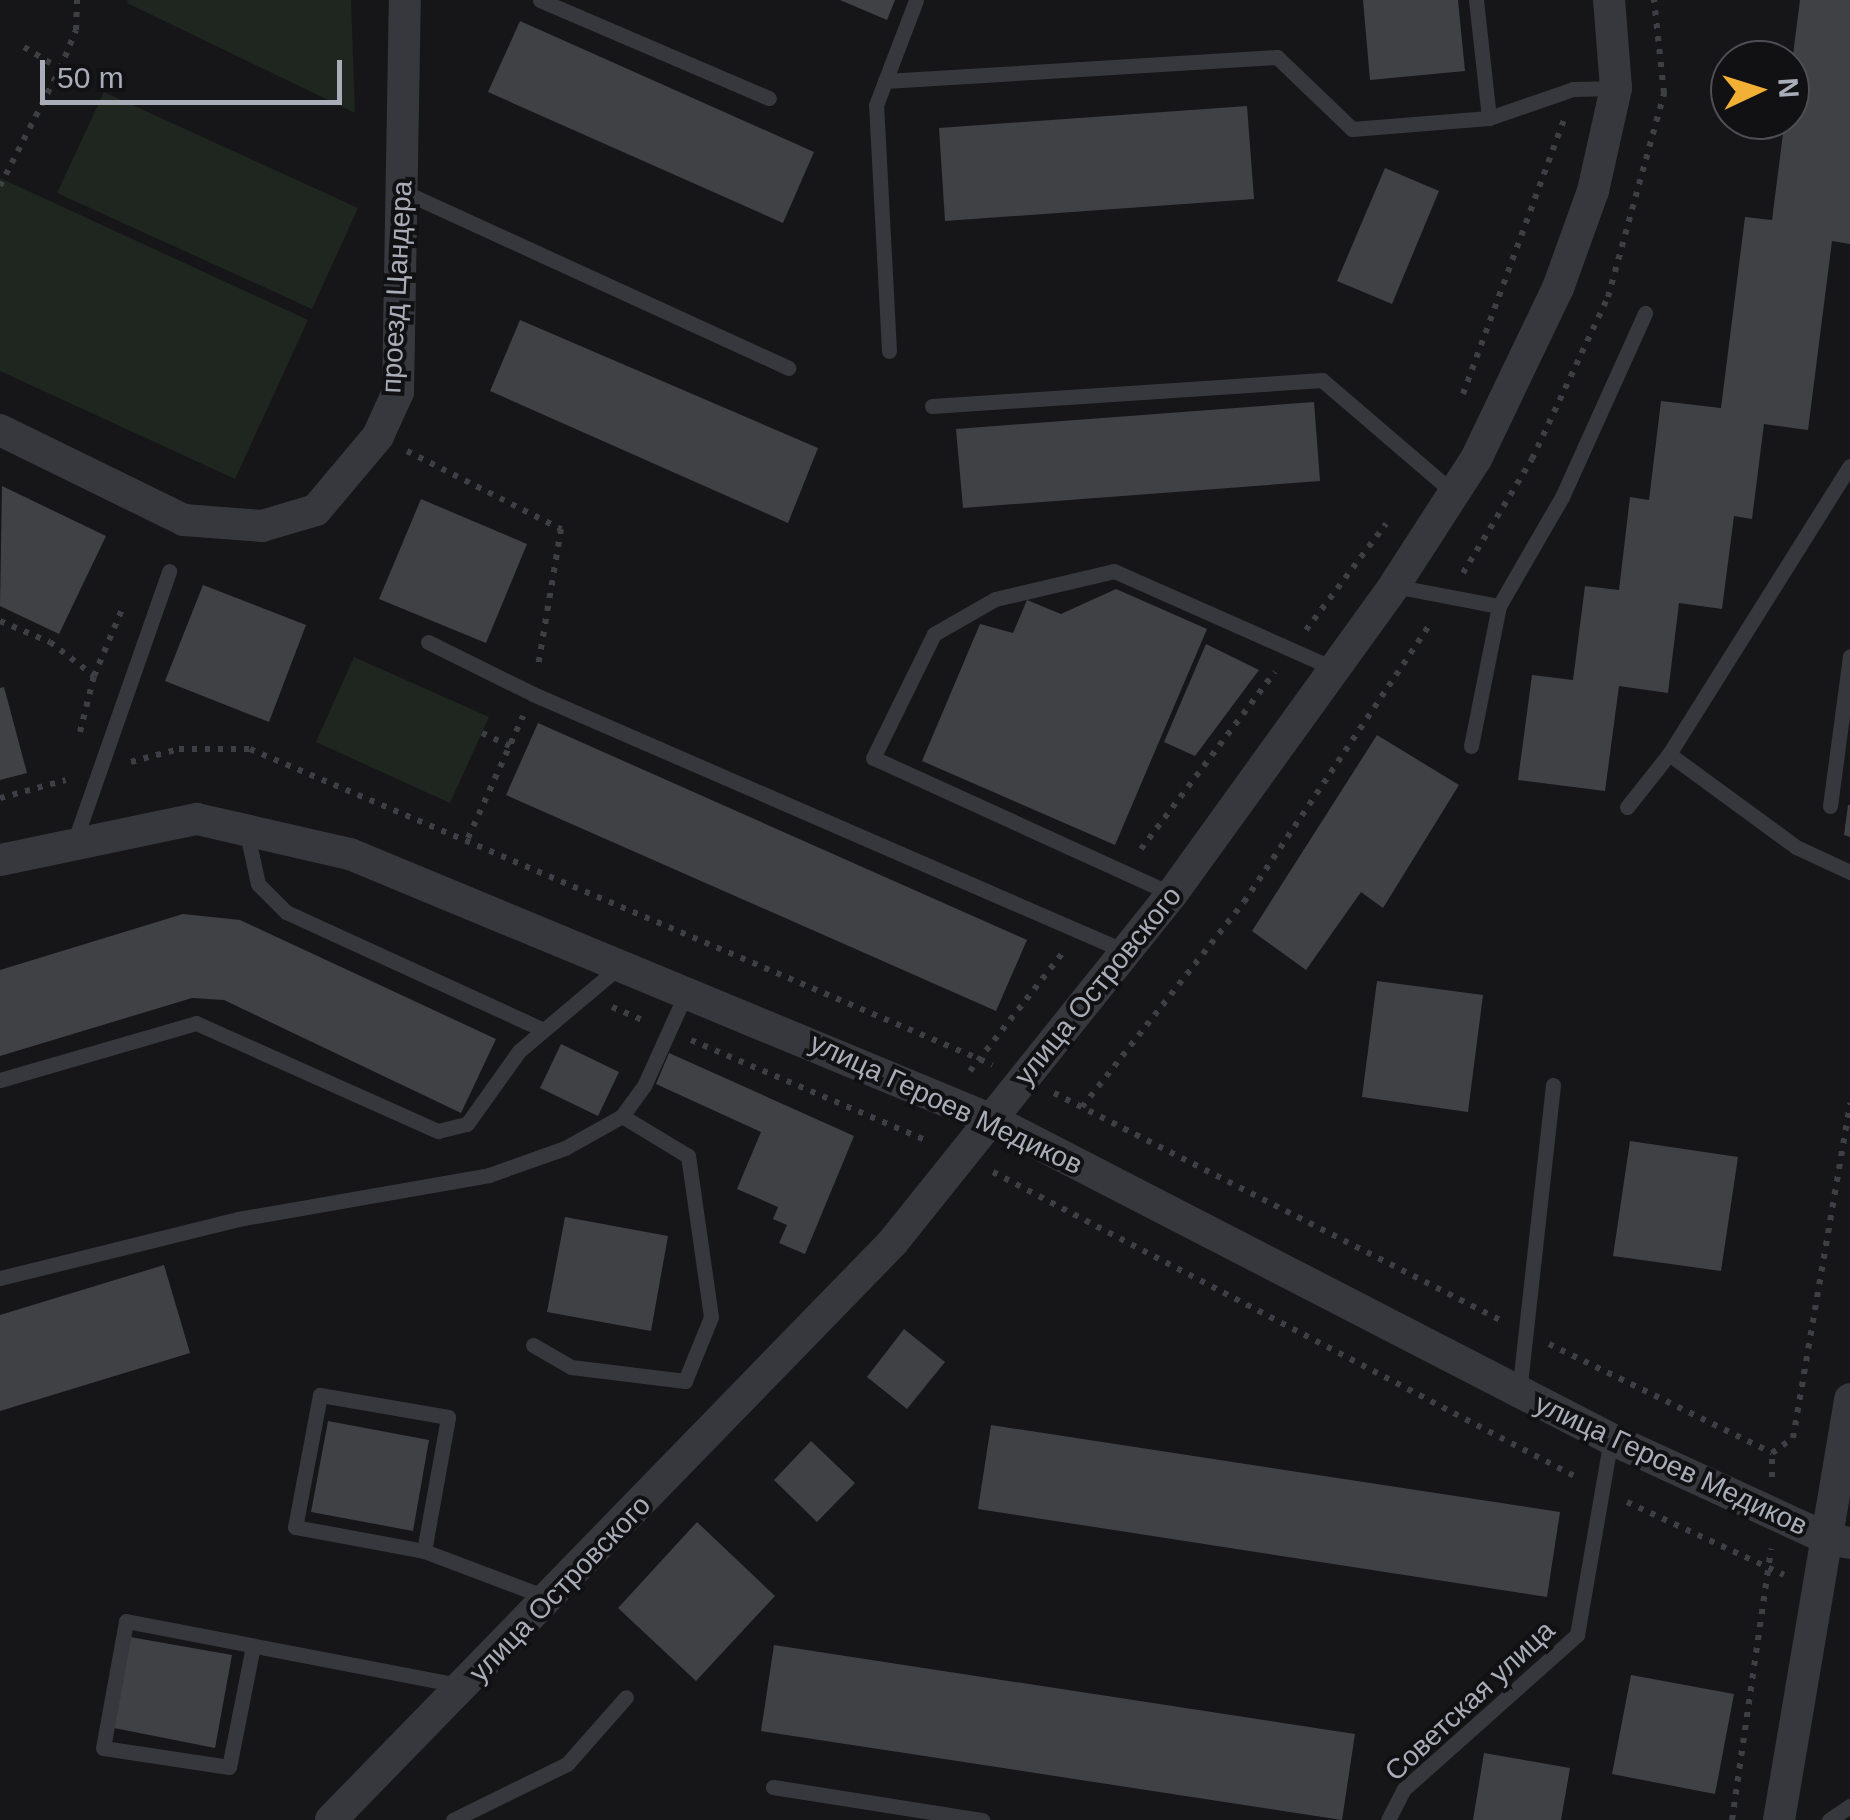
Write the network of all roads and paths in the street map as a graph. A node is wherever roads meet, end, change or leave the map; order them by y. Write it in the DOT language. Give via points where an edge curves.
graph roads {
  1 [pos="78,0"];
  2 [pos="405,0"];
  3 [pos="540,0"];
  4 [pos="916,0"];
  5 [pos="1476,0"];
  6 [pos="1609,0"];
  7 [pos="24,47"];
  8 [pos="60,69"];
  9 [pos="885,81"];
  10 [pos="1616,88"];
  11 [pos="1573,89"];
  12 [pos="769,98"];
  13 [pos="1489,118"];
  14 [pos="0,186"];
  15 [pos="402,192"];
  16 [pos="1645,313"];
  17 [pos="889,351"];
  18 [pos="788,368"];
  19 [pos="1462,397"];
  20 [pos="932,406"];
  21 [pos="0,430"];
  22 [pos="378,436"];
  23 [pos="1850,466"];
  24 [pos="1428,468"];
  25 [pos="1454,493"];
  26 [pos="169,571"];
  27 [pos="1394,586"];
  28 [pos="1500,606"];
  29 [pos="0,621"];
  30 [pos="428,642"];
  31 [pos="1291,650"];
  32 [pos="1850,656"];
  33 [pos="1335,669"];
  34 [pos="533,694"];
  35 [pos="482,733"];
  36 [pos="77,742"];
  37 [pos="510,746"];
  38 [pos="1471,746"];
  39 [pos="1669,754"];
  40 [pos="1830,806"];
  41 [pos="1627,807"];
  42 [pos="246,830"];
  43 [pos="468,838"];
  44 [pos="75,840"];
  45 [pos="0,860"];
  46 [pos="1124,872"];
  47 [pos="1850,872"];
  48 [pos="1172,894"];
  49 [pos="1080,931"];
  50 [pos="1128,952"];
  51 [pos="624,964"];
  52 [pos="688,989"];
  53 [pos="584,995"];
  54 [pos="541,1028"];
  55 [pos="669,1031"];
  56 [pos="982,1060"];
  57 [pos="0,1080"];
  58 [pos="1553,1085"];
  59 [pos="622,1116"];
  60 [pos="992,1120"];
  61 [pos="964,1156"];
  62 [pos="0,1278"];
  63 [pos="533,1345"];
  64 [pos="1520,1393"];
  65 [pos="1850,1398"];
  66 [pos="1612,1439"];
  67 [pos="1603,1490"];
  68 [pos="1839,1541"];
  69 [pos="424,1551"];
  70 [pos="1771,1571"];
  71 [pos="1820,1586"];
  72 [pos="550,1598"];
  73 [pos="253,1646"];
  74 [pos="466,1686"];
  75 [pos="626,1697"];
  76 [pos="773,1787"];
  77 [pos="1850,1806"];
  78 [pos="331,1820"];
  79 [pos="453,1820"];
  80 [pos="982,1820"];
  81 [pos="1388,1820"];
  82 [pos="1732,1820"];
  83 [pos="1779,1820"];
  84 [pos="1828,1820"];
  1 -- 8 [label="path" via="76,30"];
  2 -- 15 [label="street, проезд Цандера"];
  3 -- 12 [label="lane"];
  4 -- 9 [label="lane"];
  5 -- 13 [label="lane"];
  6 -- 10 [label="street, улица Островского"];
  7 -- 8 [label="path"];
  8 -- 14 [label="path"];
  9 -- 13 [label="lane" via="1277,57 1352,129"];
  9 -- 17 [label="lane" via="876,105"];
  10 -- 11 [label="lane"];
  10 -- 25 [label="street, улица Островского" via="1593,191 1558,288"];
  11 -- 13 [label="lane"];
  11 -- 19 [label="path"];
  15 -- 18 [label="lane"];
  15 -- 22 [label="street, проезд Цандера" via="398,392"];
  16 -- 28 [label="lane" via="1562,497"];
  20 -- 24 [label="lane" via="1322,380"];
  21 -- 22 [label="street, проезд Цандера" via="184,520 262,526 316,510"];
  22 -- 34 [label="path" via="561,529"];
  23 -- 39 [label="lane"];
  24 -- 25 [label="lane"];
  24 -- 31 [label="path"];
  25 -- 27 [label="street, улица Островского"];
  26 -- 44 [label="lane"];
  27 -- 28 [label="lane"];
  27 -- 33 [label="street, улица Островского"];
  28 -- 38 [label="lane"];
  29 -- 36 [label="path" via="50,642 94,676"];
  30 -- 34 [label="lane"];
  31 -- 33 [label="lane"];
  31 -- 46 [label="path"];
  31 -- 46 [label="lane" via="1114,572 995,599 934,634 873,758"];
  32 -- 40 [label="lane"];
  33 -- 48 [label="street, улица Островского"];
  34 -- 37 [label="path"];
  34 -- 49 [label="lane"];
  35 -- 37 [label="path"];
  37 -- 43 [label="path"];
  39 -- 41 [label="lane"];
  39 -- 47 [label="lane" via="1796,847"];
  42 -- 44 [label="street, улица Героев Медиков" via="198,819"];
  42 -- 51 [label="street, улица Героев Медиков" via="350,854"];
  42 -- 54 [label="lane" via="258,884 286,912"];
  44 -- 45 [label="street, улица Героев Медиков"];
  46 -- 48 [label="lane"];
  48 -- 50 [label="street, улица Островского"];
  49 -- 50 [label="lane"];
  49 -- 56 [label="path"];
  50 -- 60 [label="street, улица Островского"];
  51 -- 52 [label="street, улица Героев Медиков"];
  51 -- 53 [label="lane"];
  52 -- 55 [label="lane"];
  52 -- 60 [label="street, улица Героев Медиков"];
  53 -- 54 [label="lane"];
  53 -- 55 [label="path"];
  54 -- 57 [label="lane" via="467,1124 438,1131 196,1023"];
  55 -- 59 [label="lane"];
  55 -- 61 [label="path"];
  58 -- 64 [label="lane"];
  59 -- 62 [label="lane" via="565,1148 489,1175 238,1220"];
  59 -- 63 [label="lane" via="688,1156 711,1317 705,1333 685,1381 571,1367"];
  60 -- 61 [label="street, улица Островского"];
  60 -- 64 [label="street, улица Героев Медиков"];
  61 -- 67 [label="path"];
  61 -- 72 [label="street, улица Островского" via="893,1242"];
  64 -- 66 [label="street, улица Героев Медиков"];
  65 -- 68 [label="street"];
  66 -- 67 [label="lane, Советская улица"];
  66 -- 68 [label="street, улица Героев Медиков"];
  67 -- 70 [label="path"];
  67 -- 81 [label="lane, Советская улица" via="1577,1635 1404,1790"];
  68 -- 71 [label="street"];
  69 -- 69 [label="lane" via="295,1527 320,1395 448,1417"];
  69 -- 72 [label="lane"];
  70 -- 71 [label="path"];
  70 -- 82 [label="path"];
  71 -- 83 [label="street"];
  72 -- 74 [label="street, улица Островского"];
  73 -- 73 [label="lane" via="230,1768 103,1748 126,1620"];
  73 -- 74 [label="lane"];
  74 -- 78 [label="street, улица Островского"];
  75 -- 79 [label="lane" via="567,1764"];
  76 -- 80 [label="lane"];
  77 -- 84 [label="lane"];
}
